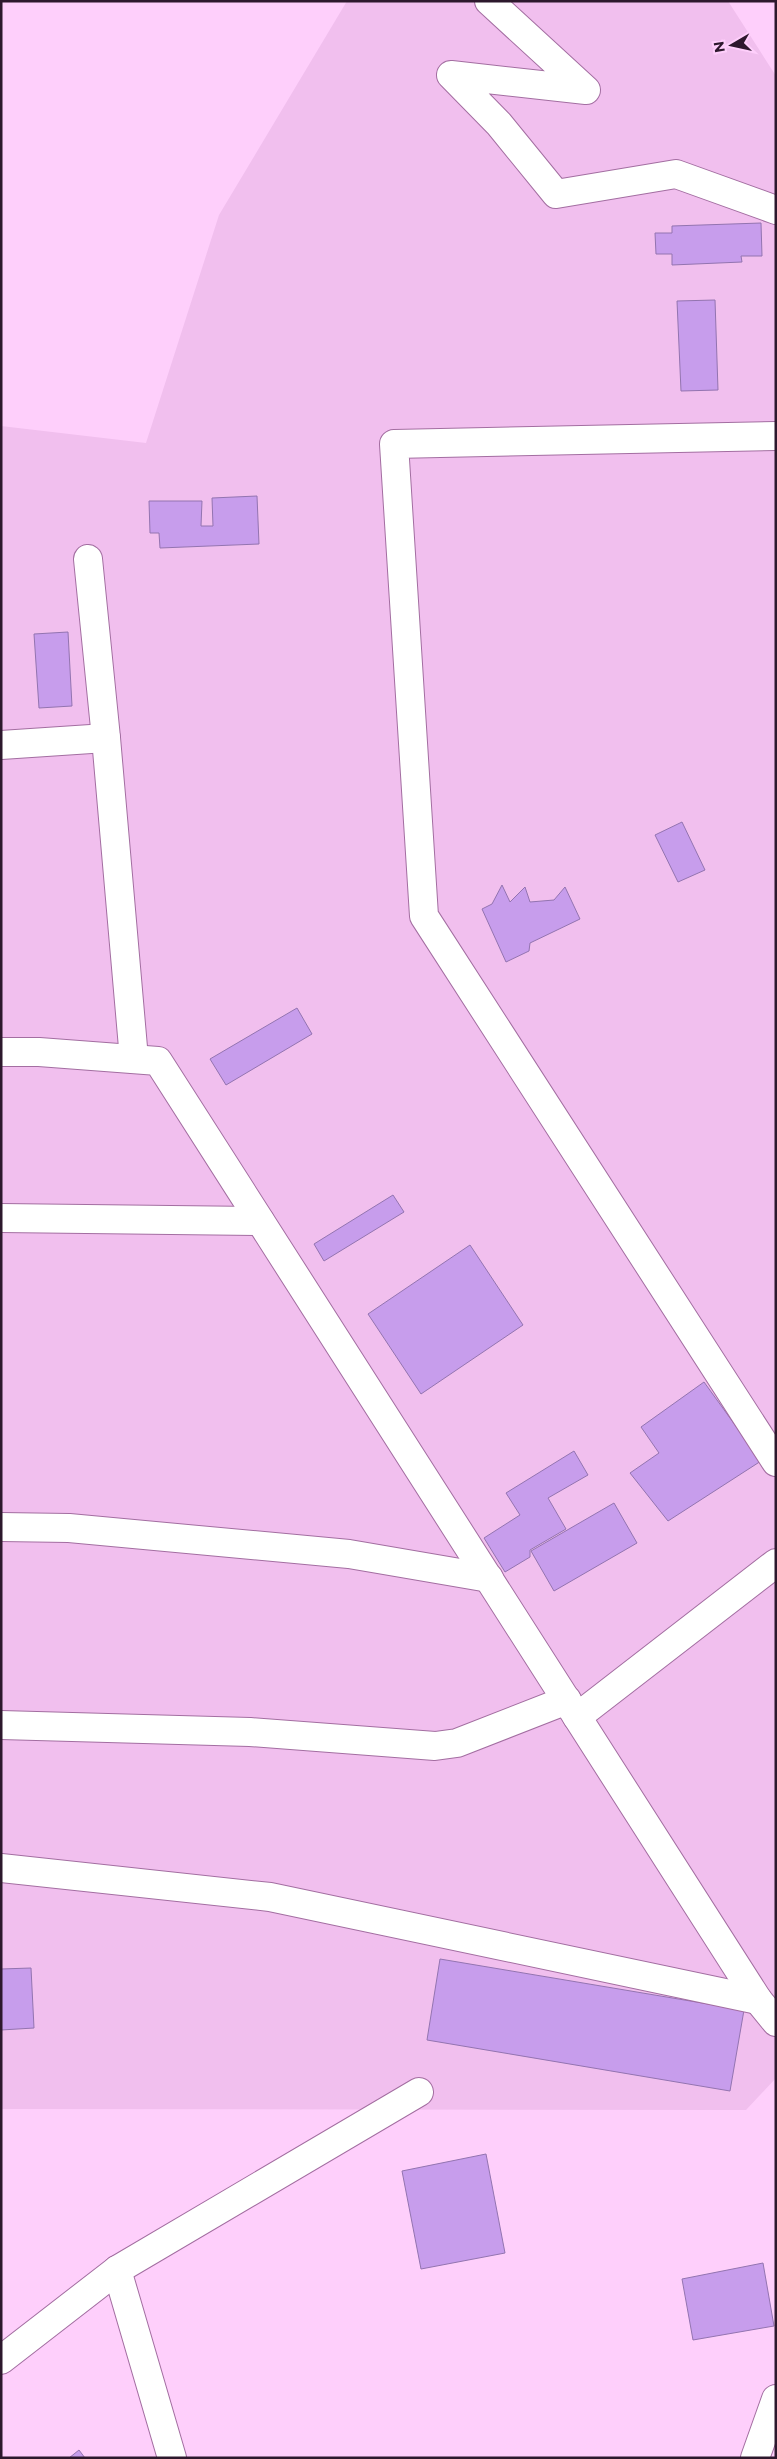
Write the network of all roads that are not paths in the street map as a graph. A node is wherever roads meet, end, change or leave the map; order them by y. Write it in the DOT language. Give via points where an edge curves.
graph roads {
  1 [pos="489,1"];
  2 [pos="776,210"];
  3 [pos="776,436"];
  4 [pos="88,559"];
  5 [pos="106,738"];
  6 [pos="1,745"];
  7 [pos="1,1052"];
  8 [pos="134,1059"];
  9 [pos="1,1218"];
  10 [pos="260,1221"];
  11 [pos="776,1462"];
  12 [pos="1,1527"];
  13 [pos="776,1563"];
  14 [pos="489,1578"];
  15 [pos="572,1708"];
  16 [pos="1,1725"];
  17 [pos="1,1868"];
  18 [pos="758,2000"];
  19 [pos="776,2022"];
  20 [pos="419,2092"];
  21 [pos="117,2270"];
  22 [pos="1,2360"];
  23 [pos="776,2399"];
  24 [pos="172,2458"];
  25 [pos="754,2458"];
  1 -- 2 [label="street" via="586,90 451,76 498,124 556,194 676,174"];
  3 -- 11 [label="street" via="394,444 424,916"];
  4 -- 5 [label="street"];
  5 -- 6 [label="street"];
  5 -- 8 [label="street"];
  7 -- 8 [label="street"];
  8 -- 10 [label="street" via="158,1061"];
  9 -- 10 [label="street"];
  10 -- 14 [label="street"];
  12 -- 14 [label="street" via="69,1528 349,1554"];
  13 -- 15 [label="street"];
  14 -- 15 [label="street"];
  15 -- 16 [label="street" via="457,1743 435,1746 250,1732"];
  15 -- 18 [label="street"];
  17 -- 18 [label="street" via="270,1897"];
  18 -- 19 [label="street"];
  20 -- 21 [label="street"];
  21 -- 22 [label="street"];
  21 -- 24 [label="street"];
  23 -- 25 [label="street"];
}
